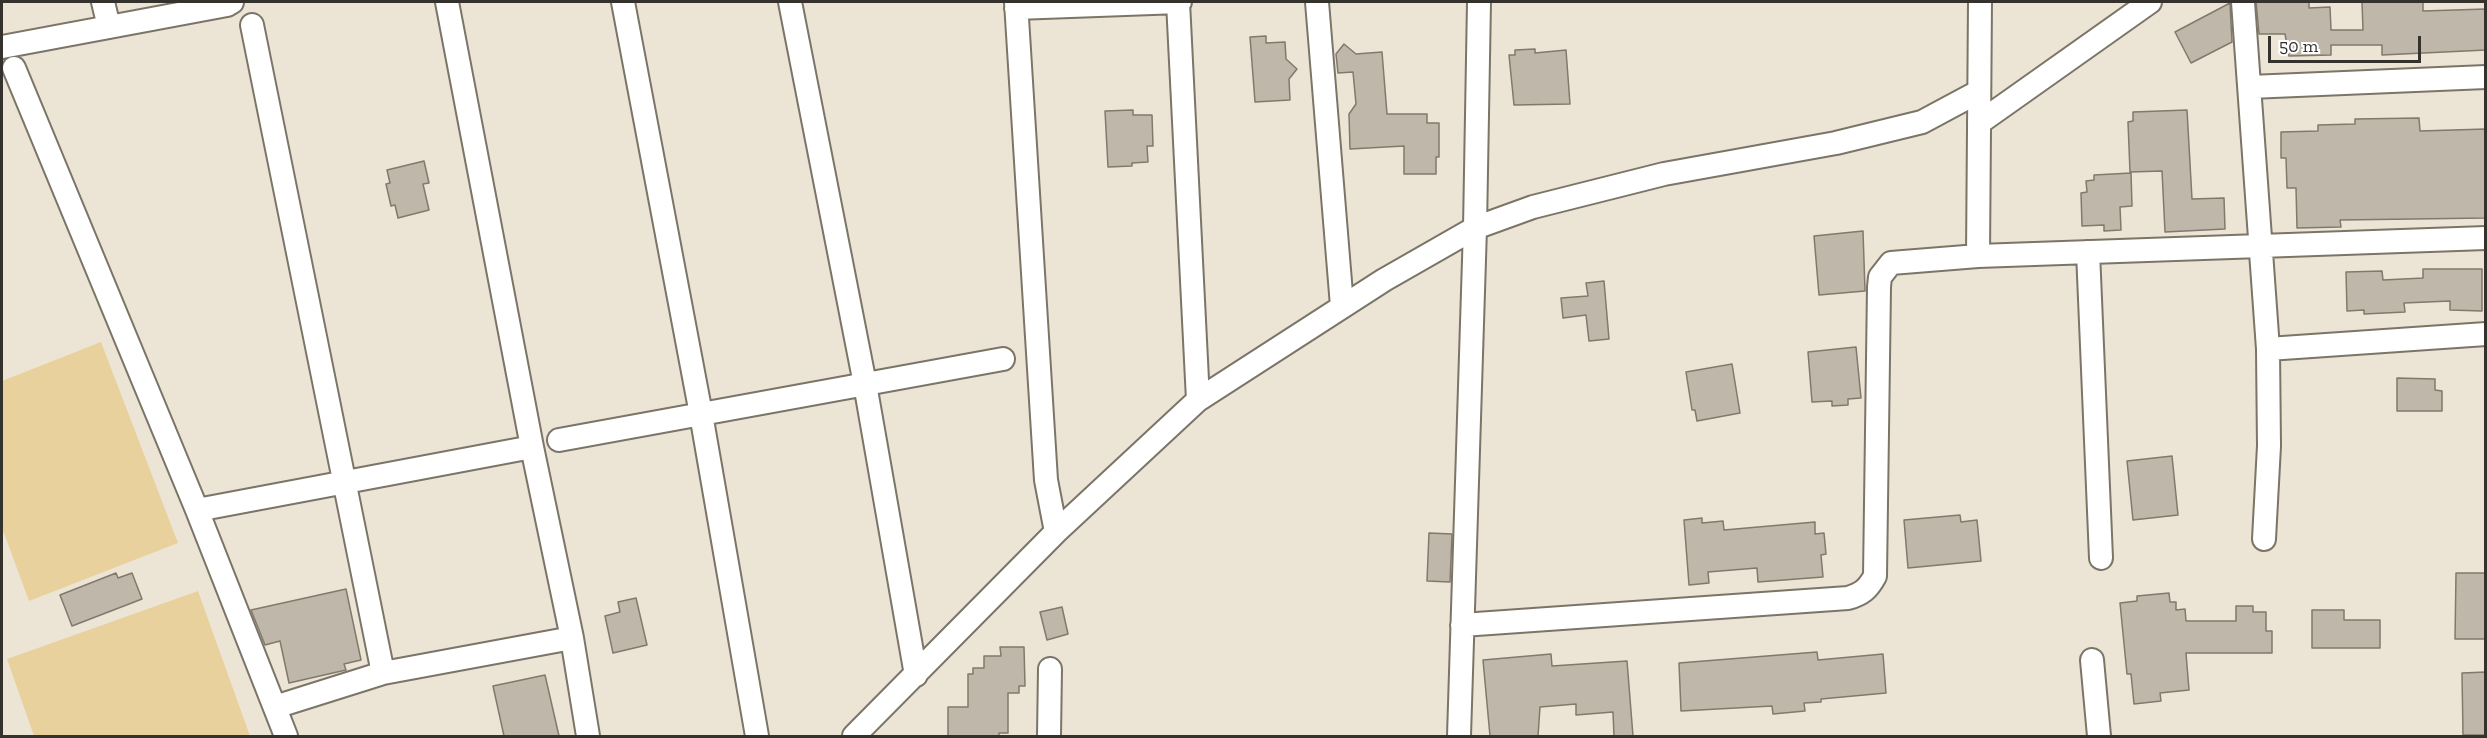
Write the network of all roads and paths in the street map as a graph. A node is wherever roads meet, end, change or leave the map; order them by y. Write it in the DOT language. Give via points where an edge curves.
graph roads {
  1 [pos="103,2"];
  2 [pos="232,2"];
  3 [pos="447,2"];
  4 [pos="623,2"];
  5 [pos="790,2"];
  6 [pos="1179,2"];
  7 [pos="1317,2"];
  8 [pos="1479,2"];
  9 [pos="1980,2"];
  10 [pos="2150,2"];
  11 [pos="2243,2"];
  12 [pos="1016,5"];
  13 [pos="252,25"];
  14 [pos="109,27"];
  15 [pos="2,47"];
  16 [pos="14,68"];
  17 [pos="2486,77"];
  18 [pos="2250,87"];
  19 [pos="1978,92"];
  20 [pos="1979,123"];
  21 [pos="1476,228"];
  22 [pos="2486,238"];
  23 [pos="2260,245"];
  24 [pos="2088,252"];
  25 [pos="1978,256"];
  26 [pos="1342,306"];
  27 [pos="2486,334"];
  28 [pos="2268,349"];
  29 [pos="1003,359"];
  30 [pos="866,384"];
  31 [pos="1198,400"];
  32 [pos="701,414"];
  33 [pos="559,441"];
  34 [pos="532,447"];
  35 [pos="344,483"];
  36 [pos="197,510"];
  37 [pos="1056,532"];
  38 [pos="2264,540"];
  39 [pos="2101,558"];
  40 [pos="1462,625"];
  41 [pos="572,638"];
  42 [pos="2092,660"];
  43 [pos="1050,669"];
  44 [pos="383,673"];
  45 [pos="916,675"];
  46 [pos="275,707"];
  47 [pos="286,736"];
  48 [pos="588,736"];
  49 [pos="757,736"];
  50 [pos="854,736"];
  51 [pos="1049,736"];
  52 [pos="1459,736"];
  53 [pos="2098,736"];
  1 -- 14 [label="street"];
  2 -- 14 [label="street"];
  3 -- 34 [label="street"];
  4 -- 32 [label="street"];
  5 -- 30 [label="street"];
  6 -- 12 [label="street"];
  6 -- 31 [label="street"];
  7 -- 26 [label="street"];
  8 -- 21 [label="street"];
  9 -- 19 [label="street"];
  10 -- 20 [label="street"];
  11 -- 18 [label="street"];
  12 -- 37 [label="street" via="1046,480"];
  13 -- 35 [label="street"];
  14 -- 15 [label="street"];
  16 -- 36 [label="street"];
  17 -- 18 [label="street"];
  18 -- 23 [label="street"];
  19 -- 20 [label="street"];
  19 -- 21 [label="street" via="1922,122 1836,143 1586,192"];
  20 -- 25 [label="street"];
  21 -- 26 [label="street"];
  21 -- 40 [label="street"];
  22 -- 23 [label="street"];
  23 -- 24 [label="street"];
  23 -- 28 [label="street"];
  24 -- 25 [label="street"];
  24 -- 39 [label="street"];
  25 -- 40 [label="street" via="1900,260 1884,269 1880,277 1875,576 1860,595"];
  26 -- 31 [label="street"];
  27 -- 28 [label="street"];
  28 -- 38 [label="street" via="2269,446"];
  29 -- 30 [label="street"];
  30 -- 32 [label="street"];
  30 -- 45 [label="street"];
  31 -- 37 [label="street"];
  32 -- 33 [label="street"];
  32 -- 49 [label="street"];
  34 -- 35 [label="street"];
  34 -- 41 [label="street"];
  35 -- 36 [label="street"];
  35 -- 44 [label="street"];
  36 -- 46 [label="street"];
  37 -- 45 [label="street"];
  40 -- 52 [label="street"];
  41 -- 44 [label="street"];
  41 -- 48 [label="street"];
  42 -- 53 [label="street"];
  43 -- 51 [label="street"];
  44 -- 46 [label="street"];
  45 -- 50 [label="street"];
  46 -- 47 [label="street"];
}
